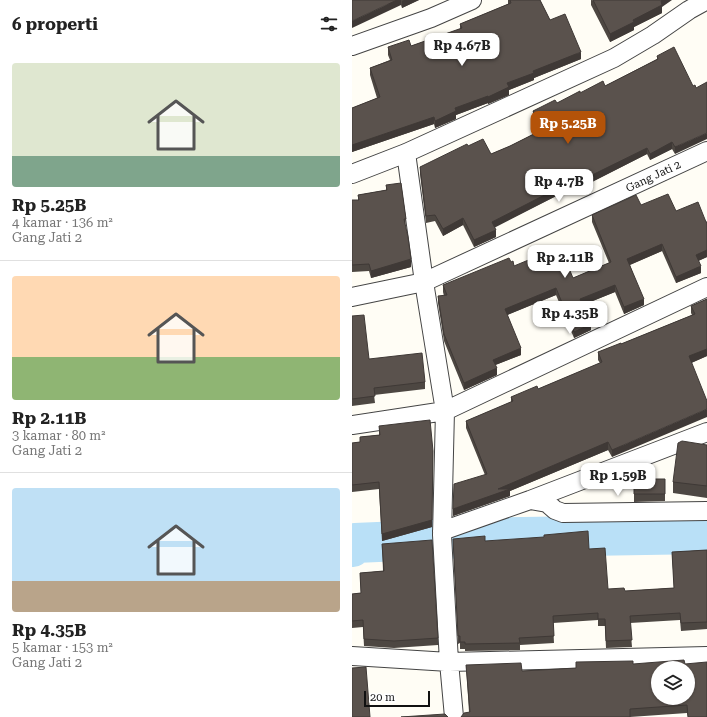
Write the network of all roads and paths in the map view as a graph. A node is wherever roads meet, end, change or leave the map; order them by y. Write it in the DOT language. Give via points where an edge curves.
graph roads {
  1 [pos="472,0"];
  2 [pos="707,0"];
  3 [pos="352,46"];
  4 [pos="707,152"];
  5 [pos="406,154"];
  6 [pos="352,174"];
  7 [pos="424,282"];
  8 [pos="707,287"];
  9 [pos="352,297"];
  10 [pos="445,411"];
  11 [pos="352,425"];
  12 [pos="707,432"];
  13 [pos="530,500"];
  14 [pos="707,511"];
  15 [pos="442,533"];
  16 [pos="352,656"];
  17 [pos="707,656"];
  18 [pos="449,662"];
  19 [pos="454,717"];
  1 -- 3 [label="street" via="431,18"];
  2 -- 5 [label="street" via="614,58"];
  4 -- 7 [label="street, Gang Jati 2"];
  5 -- 6 [label="street"];
  5 -- 7 [label="street"];
  7 -- 9 [label="street, Gang Jati 2"];
  7 -- 10 [label="street"];
  8 -- 10 [label="street"];
  10 -- 11 [label="street"];
  10 -- 15 [label="street"];
  12 -- 13 [label="street"];
  13 -- 14 [label="street" via="547,503 563,513"];
  13 -- 15 [label="street"];
  15 -- 18 [label="street"];
  16 -- 18 [label="street"];
  17 -- 18 [label="street"];
  18 -- 19 [label="street"];
}
